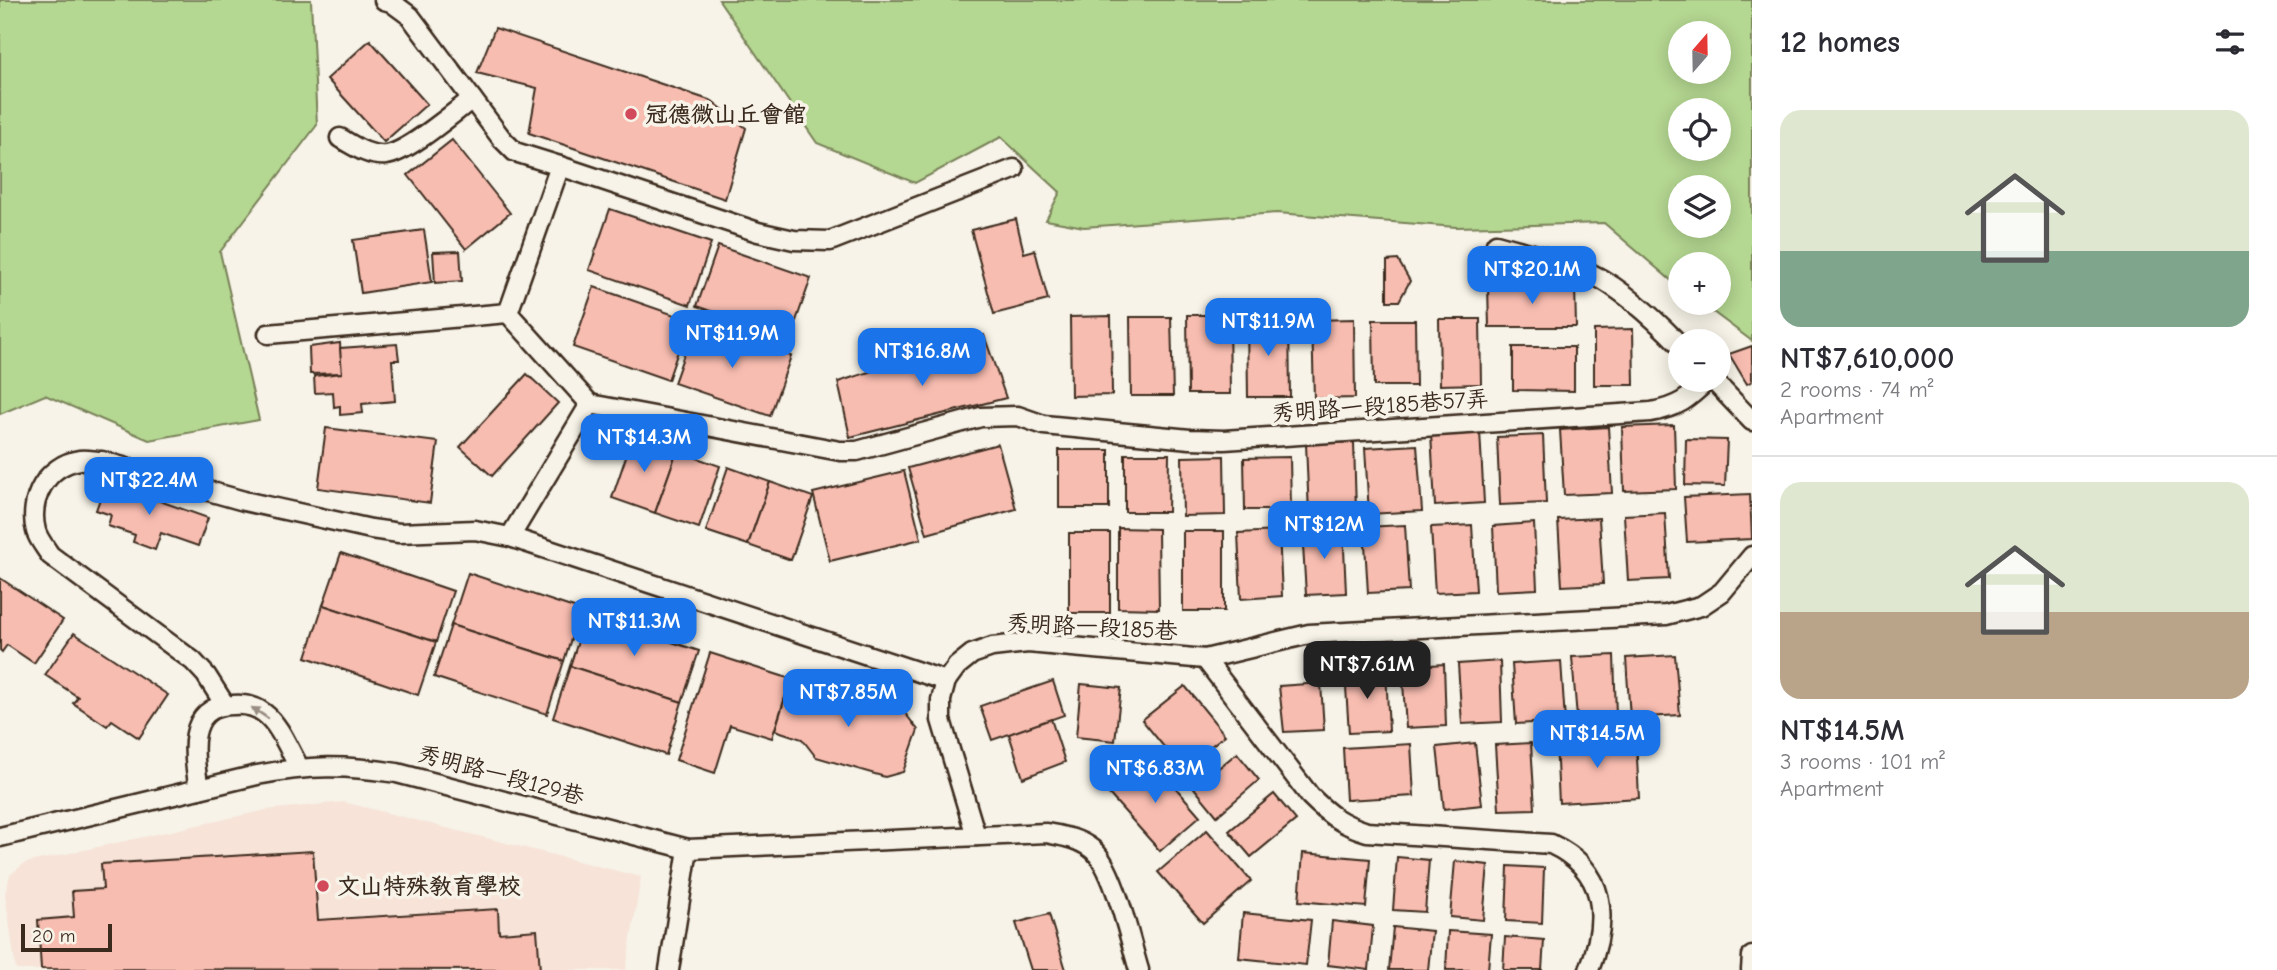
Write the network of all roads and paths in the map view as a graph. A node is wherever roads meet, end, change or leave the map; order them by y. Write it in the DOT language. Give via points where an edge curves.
graph roads {
  1 [pos="384,0"];
  2 [pos="472,99"];
  3 [pos="340,138"];
  4 [pos="560,166"];
  5 [pos="1014,169"];
  6 [pos="1496,244"];
  7 [pos="508,313"];
  8 [pos="1668,333"];
  9 [pos="268,334"];
  10 [pos="1697,392"];
  11 [pos="1723,392"];
  12 [pos="590,404"];
  13 [pos="1752,421"];
  14 [pos="510,537"];
  15 [pos="1752,556"];
  16 [pos="1205,659"];
  17 [pos="946,681"];
  18 [pos="225,705"];
  19 [pos="299,767"];
  20 [pos="199,789"];
  21 [pos="976,836"];
  22 [pos="0,837"];
  23 [pos="688,849"];
  24 [pos="1752,956"];
  25 [pos="669,970"];
  26 [pos="1139,970"];
  27 [pos="1590,970"];
  28 [pos="1751,970"];
  1 -- 2 [label="lane" via="410,16"];
  2 -- 3 [label="lane" via="400,152 384,156 364,152"];
  2 -- 4 [label="lane" via="516,152"];
  4 -- 5 [label="lane" via="758,232 830,241"];
  4 -- 7 [label="lane"];
  6 -- 8 [label="lane" via="1582,269 1653,317"];
  7 -- 9 [label="lane"];
  7 -- 12 [label="lane"];
  10 -- 12 [label="lane, 秀明路一段185巷57弄" via="1671,409 1651,412 1224,440 1044,425 1018,416 981,417 857,451"];
  11 -- 13 [label="lane"];
  12 -- 14 [label="lane"];
  14 -- 17 [label="lane"];
  14 -- 18 [label="lane" via="475,530 399,533 371,529 244,501 102,461 79,460 55,470 40,487 33,511 36,534 50,555 193,661"];
  15 -- 16 [label="lane, 秀明路一段185巷" via="1722,592 1701,606 1666,615 1309,634"];
  16 -- 17 [label="lane, 秀明路一段185巷" via="1028,643 972,654"];
  16 -- 27 [label="lane" via="1310,796 1345,825 1367,832 1551,844 1568,852 1586,868 1597,887 1601,920"];
  17 -- 21 [label="lane" via="941,720"];
  19 -- 18 [label="lane, one-way" via="265,713 246,704"];
  18 -- 20 [label="lane" via="206,714 197,729 193,754"];
  19 -- 20 [label="lane, 秀明路一段129巷"];
  19 -- 23 [label="lane, 秀明路一段129巷" via="351,766 397,773"];
  20 -- 22 [label="lane, 秀明路一段129巷"];
  21 -- 23 [label="lane"];
  21 -- 26 [label="lane" via="1046,833 1093,849 1107,866"];
  23 -- 25 [label="lane"];
  24 -- 28 [label="lane"];
}
